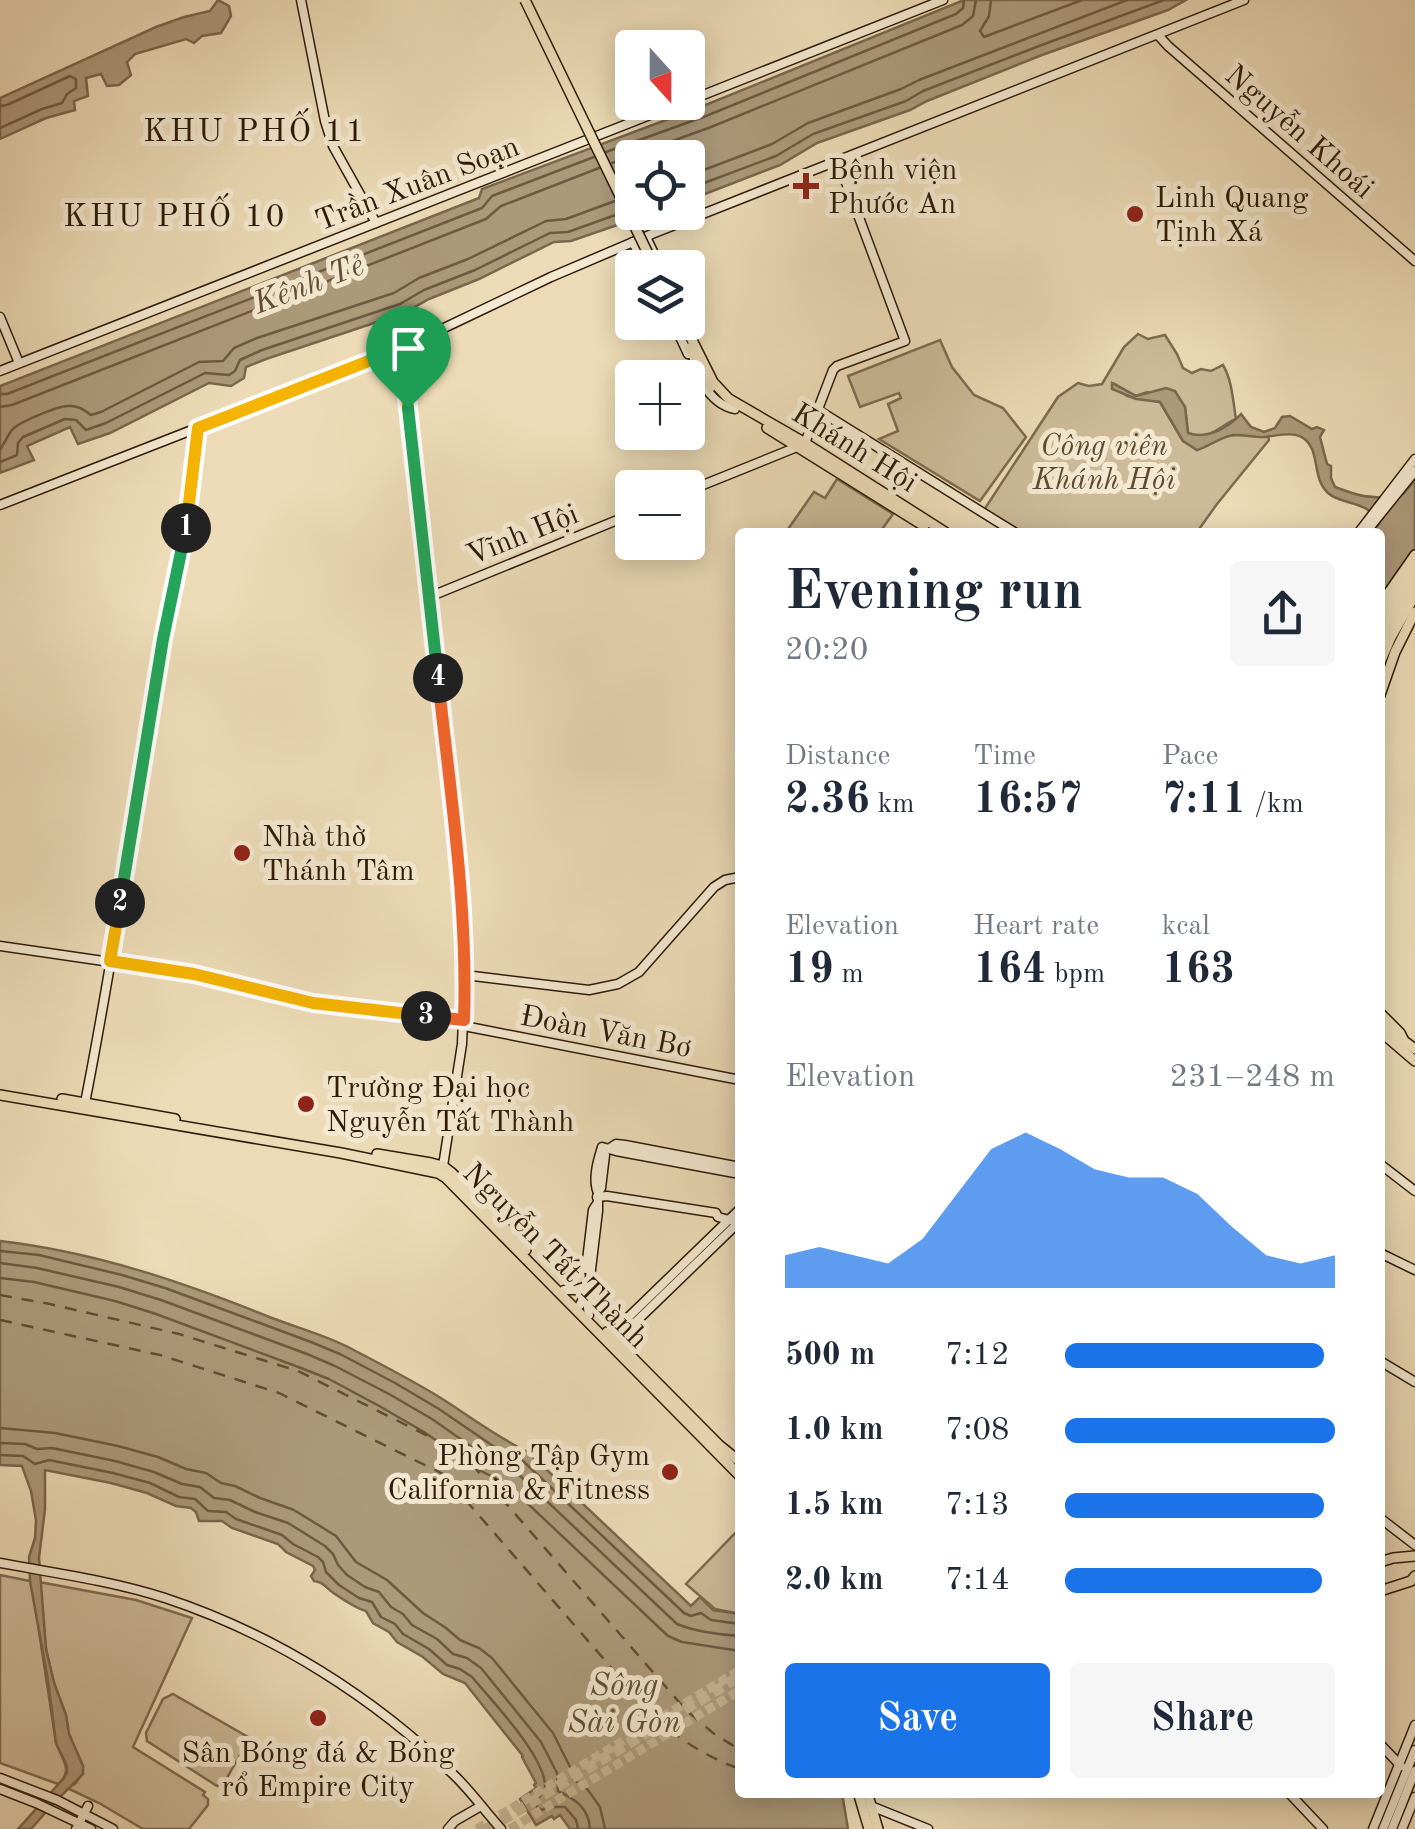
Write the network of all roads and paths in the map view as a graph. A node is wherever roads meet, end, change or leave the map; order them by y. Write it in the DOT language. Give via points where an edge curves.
graph roads {
  1 [pos="301,0"];
  2 [pos="522,0"];
  3 [pos="943,0"];
  4 [pos="1244,0"];
  5 [pos="1158,35"];
  6 [pos="705,94"];
  7 [pos="639,120"];
  8 [pos="838,161"];
  9 [pos="376,223"];
  10 [pos="646,236"];
  11 [pos="633,242"];
  12 [pos="639,250"];
  13 [pos="644,250"];
  14 [pos="649,250"];
  15 [pos="1415,261"];
  16 [pos="0,317"];
  17 [pos="687,340"];
  18 [pos="690,340"];
  19 [pos="691,340"];
  20 [pos="402,348"];
  21 [pos="19,364"];
  22 [pos="0,371"];
  23 [pos="737,407"];
  24 [pos="818,410"];
  25 [pos="198,428"];
  26 [pos="801,445"];
  27 [pos="1415,460"];
  28 [pos="1415,470"];
  29 [pos="705,485"];
  30 [pos="1393,494"];
  31 [pos="0,505"];
  32 [pos="615,521"];
  33 [pos="928,528"];
  34 [pos="939,528"];
  35 [pos="1008,528"];
  36 [pos="1366,528"];
  37 [pos="1415,555"];
  38 [pos="1415,566"];
  39 [pos="1415,577"];
  40 [pos="1415,593"];
  41 [pos="429,597"];
  42 [pos="1385,598"];
  43 [pos="1385,610"];
  44 [pos="1415,612"];
  45 [pos="1385,627"];
  46 [pos="1385,648"];
  47 [pos="1385,681"];
  48 [pos="735,878"];
  49 [pos="0,946"];
  50 [pos="110,961"];
  51 [pos="466,974"];
  52 [pos="1385,1018"];
  53 [pos="464,1023"];
  54 [pos="1393,1041"];
  55 [pos="1415,1050"];
  56 [pos="1415,1060"];
  57 [pos="735,1079"];
  58 [pos="0,1092"];
  59 [pos="84,1106"];
  60 [pos="1385,1168"];
  61 [pos="440,1169"];
  62 [pos="734,1169"];
  63 [pos="1415,1191"];
  64 [pos="598,1198"];
  65 [pos="735,1222"];
  66 [pos="735,1224"];
  67 [pos="1385,1255"];
  68 [pos="1415,1270"];
  69 [pos="564,1290"];
  70 [pos="581,1297"];
  71 [pos="610,1340"];
  72 [pos="1385,1364"];
  73 [pos="1415,1382"];
  74 [pos="735,1458"];
  75 [pos="735,1471"];
  76 [pos="1385,1522"];
  77 [pos="1412,1543"];
  78 [pos="1412,1556"];
  79 [pos="1385,1561"];
  80 [pos="0,1563"];
  81 [pos="1415,1576"];
  82 [pos="1385,1589"];
  83 [pos="1415,1724"];
  84 [pos="1385,1749"];
  85 [pos="1415,1750"];
  86 [pos="1399,1764"];
  87 [pos="1412,1775"];
  88 [pos="0,1778"];
  89 [pos="4,1790"];
  90 [pos="1415,1796"];
  91 [pos="860,1798"];
  92 [pos="870,1798"];
  93 [pos="1294,1798"];
  94 [pos="481,1806"];
  95 [pos="872,1806"];
  96 [pos="86,1810"];
  97 [pos="78,1826"];
  98 [pos="912,1827"];
  99 [pos="91,1829"];
  100 [pos="113,1829"];
  101 [pos="448,1829"];
  102 [pos="502,1829"];
  103 [pos="869,1829"];
  104 [pos="878,1829"];
  105 [pos="928,1829"];
  106 [pos="1323,1829"];
  107 [pos="1373,1829"];
  108 [pos="1383,1829"];
  109 [pos="1392,1829"];
  110 [pos="1402,1829"];
  1 -- 9 [label="street" via="333,146"];
  2 -- 13 [label="main road, bridge"];
  3 -- 6 [label="street, Trần Xuân Soạn"];
  4 -- 5 [label="street"];
  5 -- 8 [label="street"];
  5 -- 15 [label="street, Nguyễn Khoái"];
  7 -- 9 [label="street, Trần Xuân Soạn"];
  8 -- 10 [label="street"];
  8 -- 24 [label="street" via="904,341 837,366"];
  9 -- 21 [label="street, Trần Xuân Soạn"];
  10 -- 11 [label="street"];
  10 -- 14 [label="street"];
  11 -- 12 [label="street"];
  11 -- 20 [label="street"];
  16 -- 21 [label="street"];
  17 -- 23 [label="street, Khánh Hội" via="707,390 726,408"];
  18 -- 23 [label="main road, Khánh Hội" via="718,392"];
  19 -- 23 [label="street, Khánh Hội"];
  20 -- 25 [label="street"];
  20 -- 41 [label="street"];
  21 -- 22 [label="street, Trần Xuân Soạn"];
  23 -- 26 [label="main road, Khánh Hội"];
  24 -- 26 [label="street"];
  24 -- 35 [label="street"];
  25 -- 31 [label="street"];
  25 -- 50 [label="street"];
  26 -- 29 [label="street"];
  26 -- 33 [label="main road, Khánh Hội"];
  26 -- 34 [label="main road, Khánh Hội"];
  27 -- 30 [label="street"];
  28 -- 30 [label="street"];
  30 -- 36 [label="street"];
  32 -- 41 [label="street, Vĩnh Hội"];
  37 -- 42 [label="main road"];
  38 -- 43 [label="main road"];
  39 -- 45 [label="highway"];
  40 -- 46 [label="highway"];
  41 -- 51 [label="street"];
  44 -- 47 [label="main road"];
  48 -- 51 [label="street" via="714,888 640,972 618,984 589,990"];
  49 -- 50 [label="street, Đoàn Văn Bơ"];
  50 -- 53 [label="street, Đoàn Văn Bơ" via="313,1003"];
  50 -- 59 [label="street"];
  51 -- 53 [label="street"];
  52 -- 54 [label="main road" via="1400,1033"];
  53 -- 57 [label="street, Đoàn Văn Bơ"];
  53 -- 61 [label="street"];
  54 -- 55 [label="main road"];
  54 -- 56 [label="main road"];
  58 -- 59 [label="main road, Nguyễn Tất Thành"];
  58 -- 59 [label="main road, Nguyễn Tất Thành"];
  59 -- 61 [label="main road, Nguyễn Tất Thành"];
  60 -- 63 [label="street"];
  61 -- 69 [label="main road, Nguyễn Tất Thành" via="452,1173"];
  61 -- 71 [label="main road, Nguyễn Tất Thành"];
  62 -- 64 [label="street" via="616,1144 605,1148"];
  64 -- 65 [label="street"];
  64 -- 70 [label="street"];
  66 -- 71 [label="street" via="716,1230"];
  67 -- 68 [label="street"];
  69 -- 70 [label="main road, Nguyễn Tất Thành"];
  69 -- 70 [label="street"];
  70 -- 71 [label="main road, Nguyễn Tất Thành"];
  71 -- 74 [label="main road, Nguyễn Tất Thành"];
  71 -- 75 [label="main road, Nguyễn Tất Thành"];
  72 -- 73 [label="street"];
  76 -- 77 [label="street"];
  77 -- 78 [label="street"];
  78 -- 79 [label="main road"];
  80 -- 94 [label="street" via="135,1590 241,1628 347,1687"];
  81 -- 82 [label="main road"];
  83 -- 86 [label="street"];
  84 -- 86 [label="street"];
  85 -- 87 [label="street"];
  86 -- 87 [label="street"];
  86 -- 107 [label="street"];
  87 -- 108 [label="street"];
  87 -- 109 [label="street"];
  88 -- 96 [label="street"];
  89 -- 97 [label="street"];
  90 -- 110 [label="street"];
  91 -- 103 [label="main road"];
  92 -- 95 [label="main road"];
  93 -- 106 [label="street"];
  94 -- 101 [label="street"];
  94 -- 102 [label="street"];
  95 -- 98 [label="street"];
  95 -- 104 [label="main road"];
  96 -- 97 [label="street"];
  96 -- 100 [label="street"];
  97 -- 99 [label="street"];
  98 -- 105 [label="street"];
}
